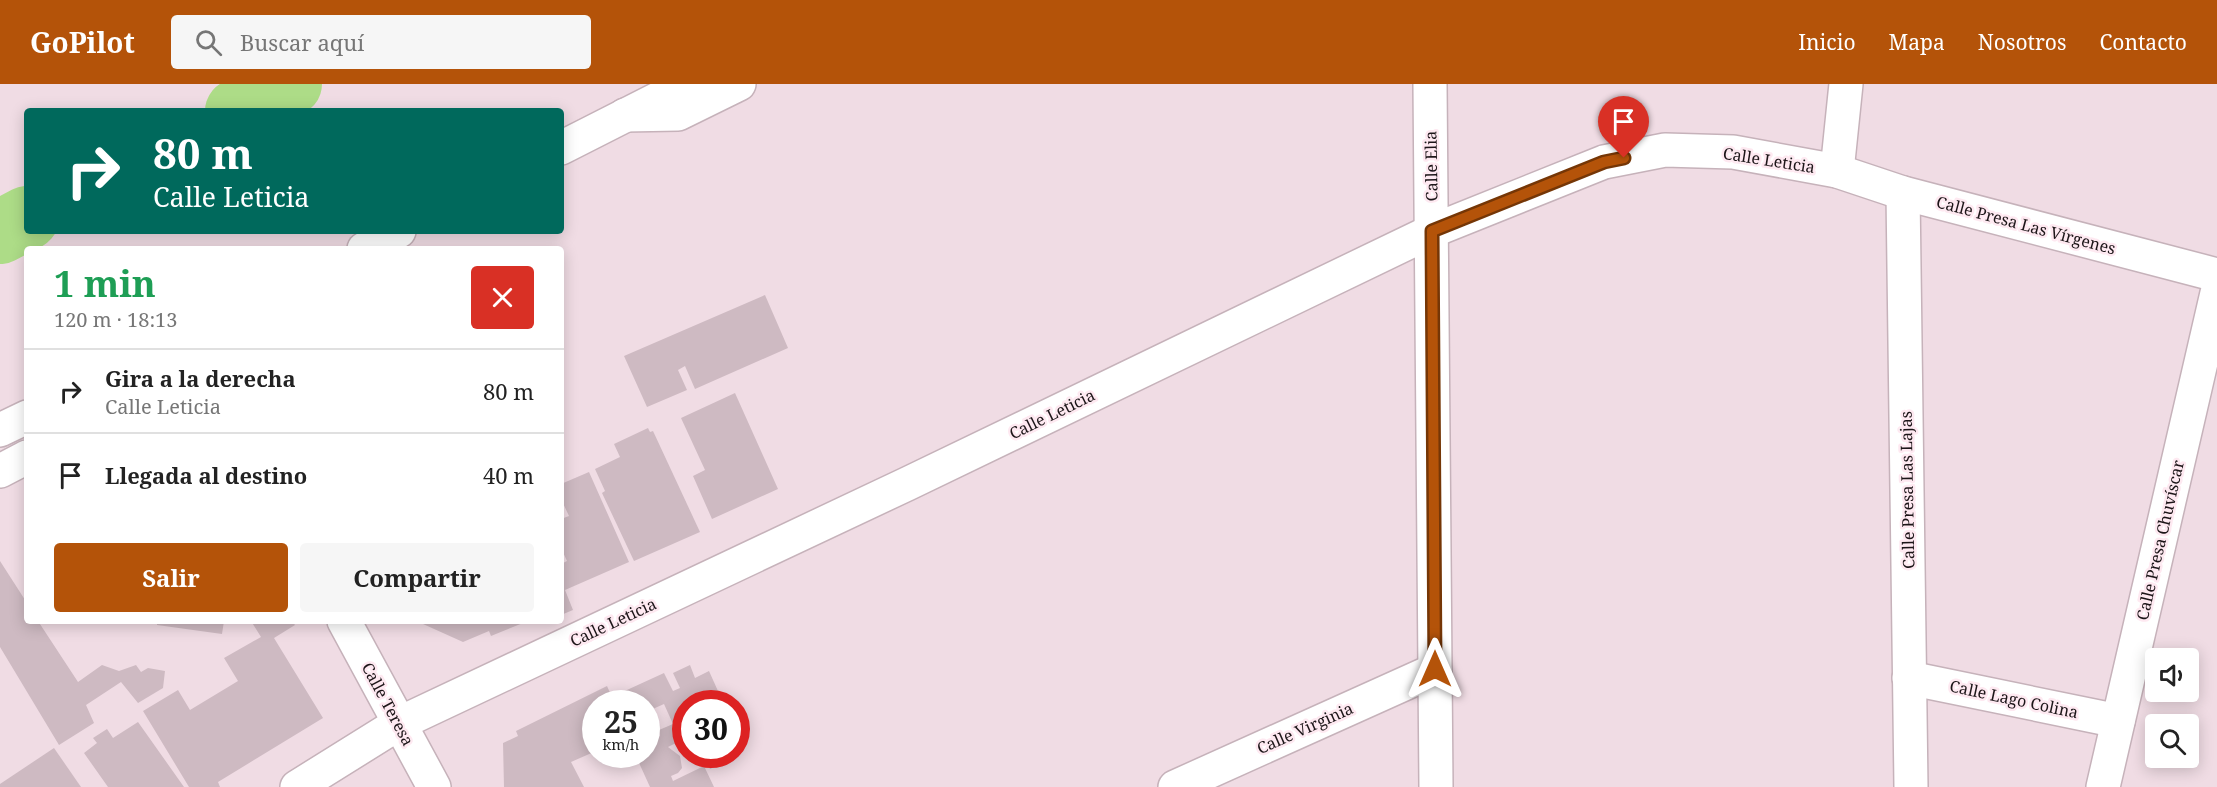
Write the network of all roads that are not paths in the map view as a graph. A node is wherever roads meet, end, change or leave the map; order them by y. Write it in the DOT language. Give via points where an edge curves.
graph roads {
  1 [pos="687,84"];
  2 [pos="739,84"];
  3 [pos="1430,84"];
  4 [pos="1846,84"];
  5 [pos="625,115"];
  6 [pos="564,146"];
  7 [pos="1837,171"];
  8 [pos="1903,193"];
  9 [pos="1432,231"];
  10 [pos="393,234"];
  11 [pos="370,246"];
  12 [pos="2217,275"];
  13 [pos="2217,293"];
  14 [pos="24,418"];
  15 [pos="0,430"];
  16 [pos="24,459"];
  17 [pos="0,471"];
  18 [pos="346,624"];
  19 [pos="1435,669"];
  20 [pos="1909,678"];
  21 [pos="2118,720"];
  22 [pos="398,724"];
  23 [pos="297,787"];
  24 [pos="434,787"];
  25 [pos="1175,787"];
  26 [pos="1436,787"];
  27 [pos="1911,787"];
  28 [pos="2103,787"];
  1 -- 5 [label="street"];
  2 -- 5 [label="street" via="678,114"];
  3 -- 9 [label="street, Calle Elia"];
  4 -- 7 [label="street"];
  5 -- 6 [label="street"];
  7 -- 8 [label="street, Calle Presa Las Vírgenes"];
  7 -- 9 [label="street, Calle Leticia" via="1733,152 1665,150 1604,162"];
  8 -- 12 [label="street, Calle Presa Las Vírgenes"];
  8 -- 20 [label="street, Calle Presa Las Lajas"];
  9 -- 19 [label="street, Calle Elia"];
  9 -- 22 [label="street, Calle Leticia"];
  10 -- 11 [label="street"];
  13 -- 21 [label="street, Calle Presa Chuvíscar"];
  14 -- 15 [label="street"];
  16 -- 17 [label="street"];
  18 -- 22 [label="street, Calle Teresa"];
  19 -- 25 [label="street, Calle Virginia"];
  19 -- 26 [label="street, Calle Elia"];
  20 -- 21 [label="street, Calle Lago Colina"];
  20 -- 27 [label="street, Calle Presa Las Lajas"];
  21 -- 28 [label="street, Calle Presa Chuvíscar"];
  22 -- 23 [label="street, Calle Leticia"];
  22 -- 24 [label="street, Calle Teresa"];
}
